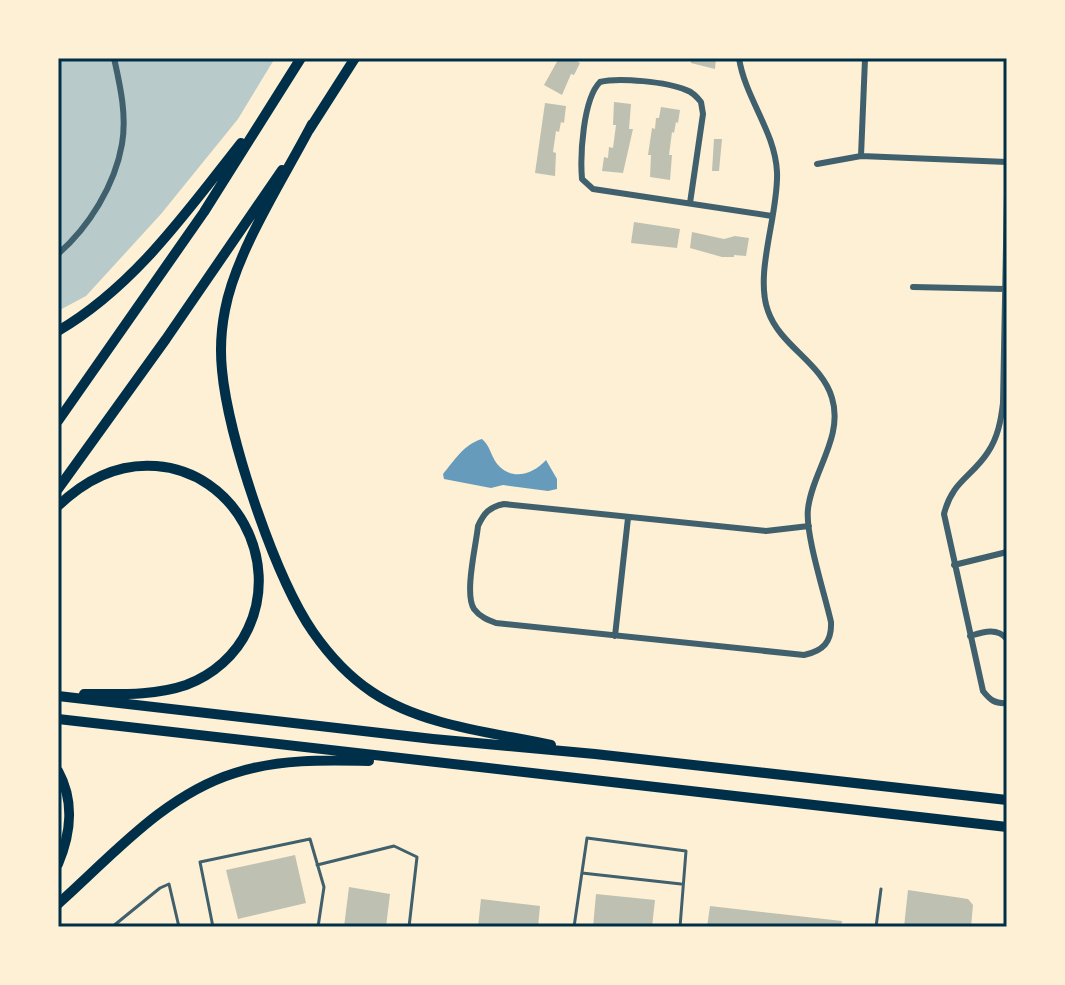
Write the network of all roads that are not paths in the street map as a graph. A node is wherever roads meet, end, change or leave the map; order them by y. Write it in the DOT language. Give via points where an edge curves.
graph roads {
  1 [pos="114,58"];
  2 [pos="301,58"];
  3 [pos="355,58"];
  4 [pos="739,58"];
  5 [pos="865,59"];
  6 [pos="275,100"];
  7 [pos="312,124"];
  8 [pos="861,156"];
  9 [pos="1007,162"];
  10 [pos="817,164"];
  11 [pos="1007,195"];
  12 [pos="690,203"];
  13 [pos="772,216"];
  14 [pos="58,254"];
  15 [pos="913,287"];
  16 [pos="1005,289"];
  17 [pos="58,331"];
  18 [pos="1005,410"];
  19 [pos="58,421"];
  20 [pos="58,489"];
  21 [pos="58,506"];
  22 [pos="628,518"];
  23 [pos="809,526"];
  24 [pos="1007,552"];
  25 [pos="954,565"];
  26 [pos="615,636"];
  27 [pos="970,636"];
  28 [pos="1007,639"];
  29 [pos="58,695"];
  30 [pos="1007,703"];
  31 [pos="58,719"];
  32 [pos="595,754"];
  33 [pos="425,763"];
  34 [pos="58,771"];
  35 [pos="1007,800"];
  36 [pos="1007,827"];
  37 [pos="58,864"];
  38 [pos="317,865"];
  39 [pos="582,873"];
  40 [pos="683,885"];
  41 [pos="881,889"];
  42 [pos="58,904"];
  43 [pos="112,927"];
  44 [pos="179,927"];
  45 [pos="213,927"];
  46 [pos="318,927"];
  47 [pos="409,927"];
  48 [pos="574,927"];
  49 [pos="680,927"];
  50 [pos="876,927"];
  1 -- 14 [label="street" via="122,144 98,205"];
  2 -- 6 [label="highway"];
  3 -- 7 [label="highway"];
  4 -- 13 [label="street" via="772,142 778,174"];
  5 -- 8 [label="street"];
  6 -- 17 [label="highway" via="148,257 105,298"];
  6 -- 19 [label="highway"];
  7 -- 20 [label="highway"];
  7 -- 32 [label="highway" via="238,267 221,341 224,386 237,438 293,595 333,658 387,701 439,721"];
  8 -- 9 [label="street"];
  8 -- 10 [label="street"];
  11 -- 16 [label="street"];
  12 -- 12 [label="street" via="593,189 582,179 589,97 600,82 671,86 701,102"];
  12 -- 13 [label="street"];
  13 -- 23 [label="street" via="764,300 777,328 822,379 835,418 808,509"];
  15 -- 16 [label="street"];
  16 -- 18 [label="street"];
  18 -- 25 [label="street" via="988,453 948,496 944,514"];
  21 -- 29 [label="highway" via="90,481 126,468 158,466 189,474 224,498 246,525 260,584 242,641 199,679 150,692"];
  22 -- 23 [label="street" via="766,531"];
  22 -- 26 [label="street"];
  22 -- 26 [label="street" via="504,504 491,507 478,526 469,596 474,610 496,623"];
  23 -- 26 [label="street" via="832,634 815,652"];
  24 -- 25 [label="street"];
  25 -- 27 [label="street"];
  27 -- 28 [label="street" via="993,631"];
  27 -- 30 [label="street" via="983,691 990,700"];
  29 -- 32 [label="highway"];
  31 -- 33 [label="highway"];
  32 -- 35 [label="highway"];
  33 -- 36 [label="highway"];
  33 -- 42 [label="highway" via="291,762 219,778 160,813"];
  34 -- 37 [label="highway" via="70,815"];
  38 -- 45 [label="lane" via="310,839 200,862"];
  38 -- 46 [label="lane" via="324,887"];
  38 -- 47 [label="lane" via="394,846 417,857"];
  39 -- 40 [label="lane"];
  39 -- 40 [label="lane" via="587,838 686,851"];
  39 -- 48 [label="lane"];
  40 -- 49 [label="lane"];
  41 -- 50 [label="lane"];
  43 -- 44 [label="lane" via="169,884"];
}
